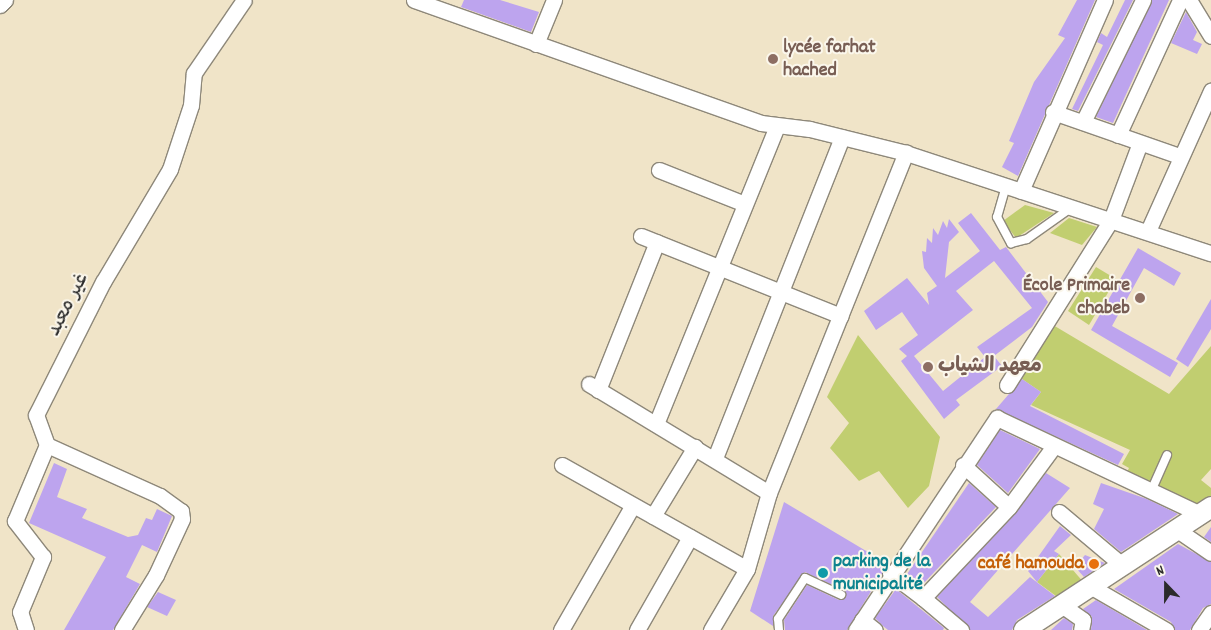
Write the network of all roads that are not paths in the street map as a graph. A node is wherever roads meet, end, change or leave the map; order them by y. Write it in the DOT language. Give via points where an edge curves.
graph roads {
  1 [pos="6,0"];
  2 [pos="244,0"];
  3 [pos="414,0"];
  4 [pos="554,0"];
  5 [pos="1105,0"];
  6 [pos="1143,0"];
  7 [pos="1180,0"];
  8 [pos="1189,0"];
  9 [pos="0,5"];
  10 [pos="1211,36"];
  11 [pos="536,44"];
  12 [pos="1211,91"];
  13 [pos="1053,112"];
  14 [pos="1083,122"];
  15 [pos="777,126"];
  16 [pos="1118,135"];
  17 [pos="842,137"];
  18 [pos="1140,143"];
  19 [pos="906,153"];
  20 [pos="1180,156"];
  21 [pos="659,170"];
  22 [pos="1006,186"];
  23 [pos="1021,192"];
  24 [pos="745,204"];
  25 [pos="1072,207"];
  26 [pos="1111,220"];
  27 [pos="1148,231"];
  28 [pos="640,236"];
  29 [pos="657,242"];
  30 [pos="1211,253"];
  31 [pos="720,267"];
  32 [pos="781,292"];
  33 [pos="841,316"];
  34 [pos="1007,385"];
  35 [pos="656,424"];
  36 [pos="47,445"];
  37 [pos="1054,446"];
  38 [pos="695,447"];
  39 [pos="1167,455"];
  40 [pos="715,458"];
  41 [pos="562,465"];
  42 [pos="963,465"];
  43 [pos="1152,489"];
  44 [pos="769,493"];
  45 [pos="633,505"];
  46 [pos="1009,507"];
  47 [pos="1206,510"];
  48 [pos="1059,512"];
  49 [pos="653,516"];
  50 [pos="1176,529"];
  51 [pos="690,537"];
  52 [pos="1211,554"];
  53 [pos="1122,565"];
  54 [pos="747,569"];
  55 [pos="890,573"];
  56 [pos="1090,586"];
  57 [pos="841,595"];
  58 [pos="923,598"];
  59 [pos="1063,606"];
  60 [pos="1211,613"];
  61 [pos="859,625"];
  62 [pos="26,630"];
  63 [pos="122,630"];
  64 [pos="561,630"];
  65 [pos="637,630"];
  66 [pos="711,630"];
  67 [pos="779,630"];
  68 [pos="874,630"];
  69 [pos="961,630"];
  70 [pos="1024,630"];
  71 [pos="1082,630"];
  72 [pos="1166,630"];
  73 [pos="1199,630"];
  1 -- 9 [label="street"];
  2 -- 36 [label="street, غير معبد" via="194,73 191,105 170,169 103,282 46,393 36,416"];
  3 -- 11 [label="street"];
  4 -- 11 [label="street"];
  5 -- 13 [label="street"];
  6 -- 14 [label="street"];
  7 -- 16 [label="street"];
  8 -- 10 [label="street"];
  11 -- 15 [label="street"];
  12 -- 20 [label="street"];
  13 -- 14 [label="street"];
  13 -- 23 [label="street"];
  14 -- 16 [label="street"];
  15 -- 17 [label="street"];
  15 -- 24 [label="street"];
  16 -- 18 [label="street"];
  17 -- 19 [label="street"];
  17 -- 32 [label="street"];
  18 -- 20 [label="street"];
  18 -- 26 [label="street"];
  19 -- 22 [label="street"];
  19 -- 33 [label="street"];
  20 -- 27 [label="street"];
  21 -- 24 [label="street"];
  22 -- 23 [label="street"];
  22 -- 25 [label="lane" via="997,218 1011,243 1027,239"];
  23 -- 25 [label="street"];
  24 -- 31 [label="street"];
  25 -- 26 [label="street"];
  26 -- 27 [label="street"];
  26 -- 34 [label="street"];
  27 -- 30 [label="street"];
  28 -- 29 [label="street"];
  29 -- 31 [label="street"];
  29 -- 35 [label="street" via="594,387"];
  31 -- 32 [label="street"];
  31 -- 35 [label="street"];
  32 -- 33 [label="street"];
  32 -- 40 [label="street"];
  33 -- 44 [label="street"];
  35 -- 38 [label="street"];
  36 -- 62 [label="street" via="15,522 43,557 20,612"];
  36 -- 63 [label="street" via="160,496 181,511 182,519 156,575"];
  37 -- 42 [label="street" via="997,418"];
  37 -- 43 [label="street"];
  37 -- 46 [label="street"];
  38 -- 40 [label="street"];
  38 -- 49 [label="street"];
  39 -- 43 [label="lane"];
  40 -- 44 [label="street"];
  41 -- 45 [label="street"];
  42 -- 46 [label="street"];
  42 -- 55 [label="street"];
  43 -- 47 [label="street"];
  44 -- 54 [label="street"];
  45 -- 49 [label="street"];
  45 -- 64 [label="street"];
  46 -- 58 [label="street"];
  47 -- 50 [label="street"];
  48 -- 53 [label="street"];
  49 -- 51 [label="street"];
  50 -- 52 [label="street"];
  50 -- 53 [label="street"];
  51 -- 54 [label="street"];
  51 -- 65 [label="street"];
  53 -- 56 [label="street"];
  54 -- 66 [label="street"];
  55 -- 58 [label="street"];
  55 -- 61 [label="street"];
  56 -- 59 [label="street"];
  56 -- 72 [label="street"];
  57 -- 67 [label="lane" via="805,578 778,619"];
  58 -- 69 [label="street"];
  59 -- 70 [label="street"];
  59 -- 71 [label="street" via="1083,620"];
  60 -- 73 [label="street"];
  61 -- 68 [label="street"];
}
